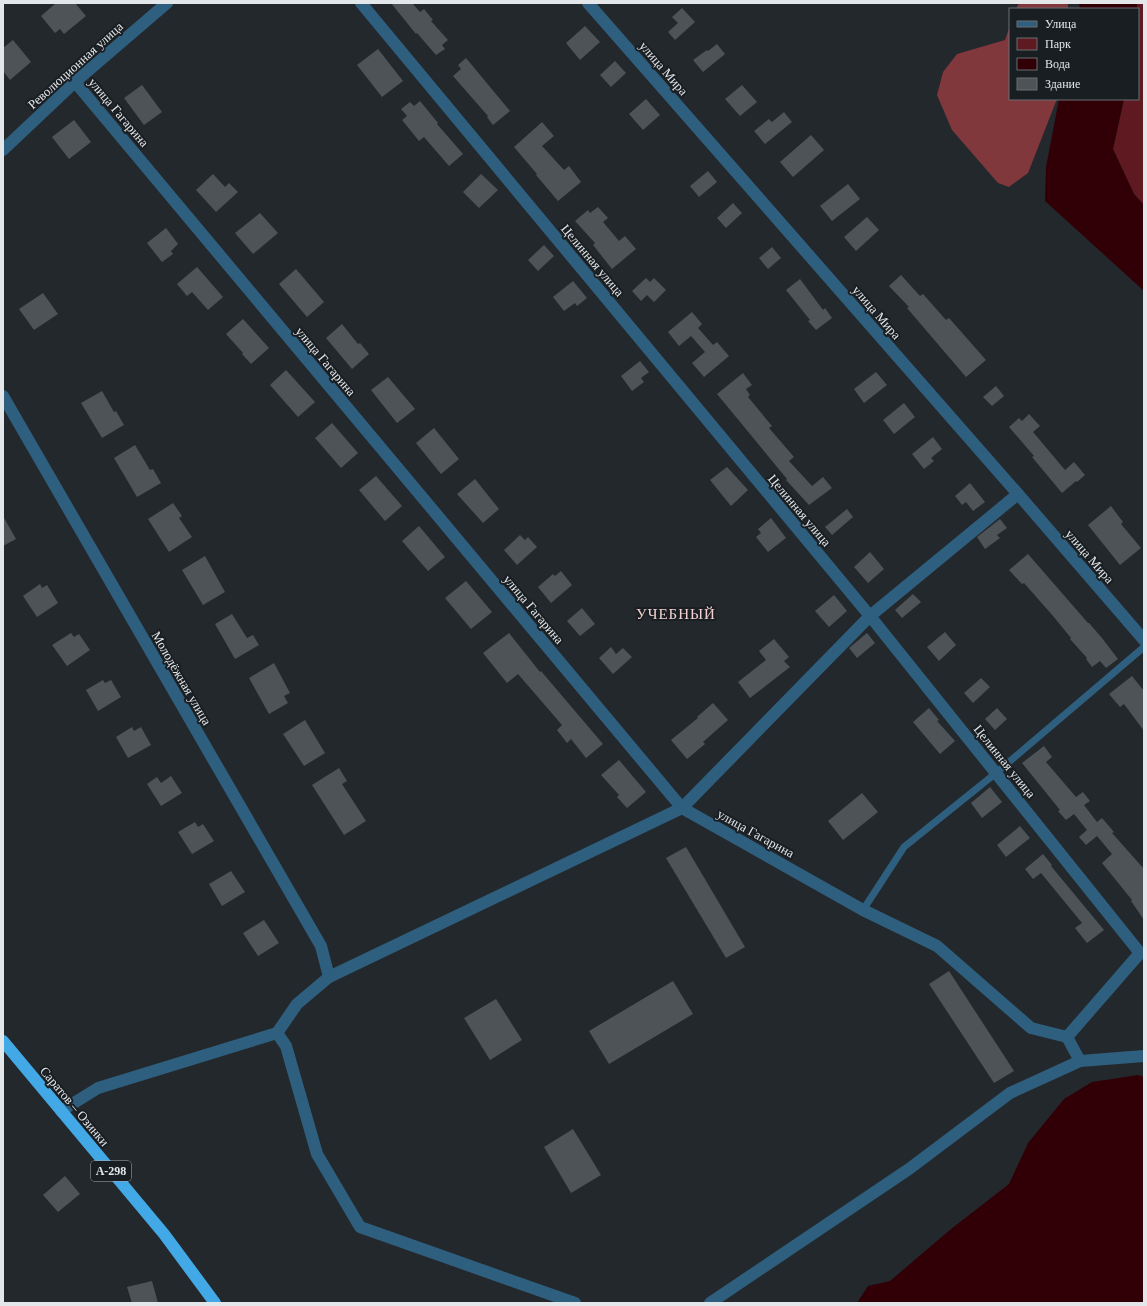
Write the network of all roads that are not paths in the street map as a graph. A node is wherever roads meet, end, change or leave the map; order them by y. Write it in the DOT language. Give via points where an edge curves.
graph roads {
  1 [pos="167,3"];
  2 [pos="361,3"];
  3 [pos="588,3"];
  4 [pos="75,82"];
  5 [pos="3,150"];
  6 [pos="3,396"];
  7 [pos="1018,494"];
  8 [pos="870,616"];
  9 [pos="1144,640"];
  10 [pos="1144,647"];
  11 [pos="996,773"];
  12 [pos="682,808"];
  13 [pos="863,910"];
  14 [pos="329,977"];
  15 [pos="277,1033"];
  16 [pos="1067,1037"];
  17 [pos="3,1041"];
  18 [pos="1144,1056"];
  19 [pos="1080,1061"];
  20 [pos="61,1111"];
  21 [pos="214,1303"];
  22 [pos="575,1303"];
  23 [pos="710,1303"];
  1 -- 4 [label="street, Революционная улица"];
  2 -- 8 [label="street, Целинная улица"];
  3 -- 7 [label="street, улица Мира"];
  4 -- 5 [label="street, Революционная улица"];
  4 -- 12 [label="street, улица Гагарина"];
  6 -- 14 [label="street, Молодёжная улица" via="322,946"];
  7 -- 8 [label="street"];
  7 -- 9 [label="street, улица Мира"];
  8 -- 11 [label="street, Целинная улица"];
  8 -- 12 [label="street"];
  10 -- 11 [label="lane"];
  11 -- 13 [label="lane" via="904,847"];
  11 -- 16 [label="street, Целинная улица" via="1140,953"];
  12 -- 13 [label="street, улица Гагарина"];
  12 -- 14 [label="street"];
  13 -- 16 [label="street, улица Гагарина" via="937,946 1031,1028"];
  14 -- 15 [label="street" via="297,1004"];
  15 -- 20 [label="street" via="98,1088"];
  15 -- 22 [label="street" via="286,1046 317,1154 360,1227"];
  16 -- 19 [label="street"];
  17 -- 20 [label="highway, Саратов – Озинки / А-298"];
  18 -- 19 [label="street"];
  19 -- 23 [label="street" via="1010,1093 909,1169"];
  20 -- 21 [label="highway, Саратов – Озинки / А-298" via="164,1234"];
}
